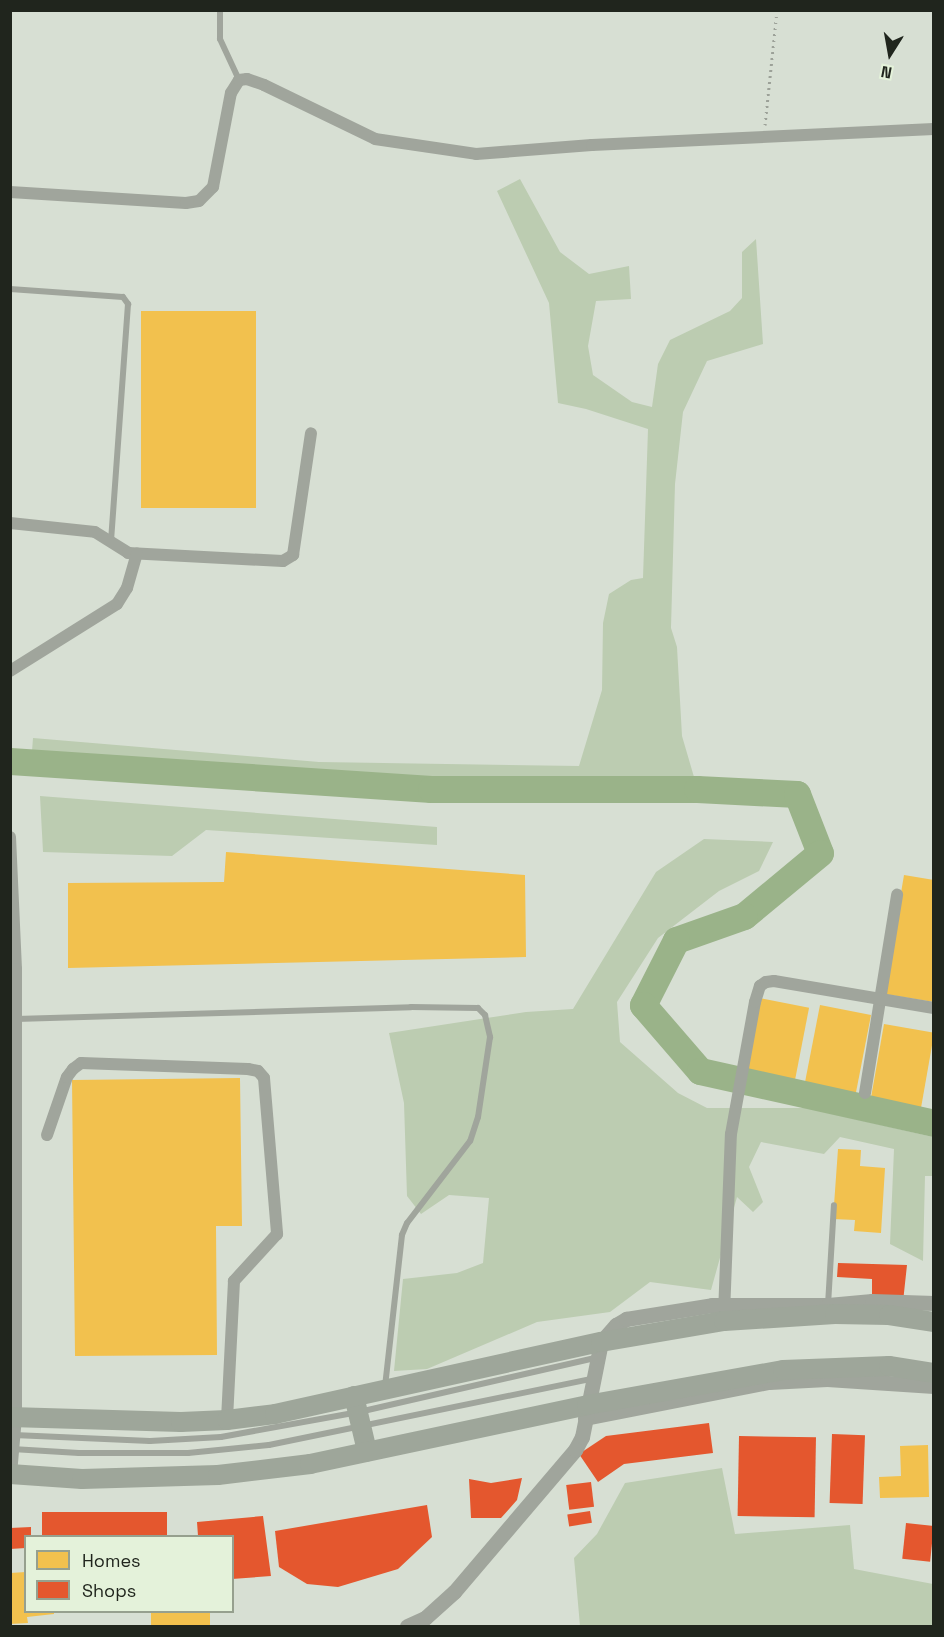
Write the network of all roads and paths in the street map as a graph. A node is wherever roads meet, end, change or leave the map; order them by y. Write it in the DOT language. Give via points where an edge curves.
graph roads {
  1 [pos="220,10"];
  2 [pos="777,10"];
  3 [pos="239,80"];
  4 [pos="933,129"];
  5 [pos="764,137"];
  6 [pos="10,192"];
  7 [pos="10,289"];
  8 [pos="311,433"];
  9 [pos="10,523"];
  10 [pos="111,542"];
  11 [pos="137,553"];
  12 [pos="10,671"];
  13 [pos="10,837"];
  14 [pos="897,895"];
  15 [pos="881,999"];
  16 [pos="933,1008"];
  17 [pos="16,1019"];
  18 [pos="865,1093"];
  19 [pos="12,1133"];
  20 [pos="47,1135"];
  21 [pos="834,1204"];
  22 [pos="933,1303"];
  23 [pos="828,1305"];
  24 [pos="724,1313"];
  25 [pos="933,1322"];
  26 [pos="599,1350"];
  27 [pos="933,1373"];
  28 [pos="592,1379"];
  29 [pos="933,1386"];
  30 [pos="385,1389"];
  31 [pos="358,1411"];
  32 [pos="586,1412"];
  33 [pos="227,1420"];
  34 [pos="13,1426"];
  35 [pos="12,1449"];
  36 [pos="367,1452"];
  37 [pos="11,1474"];
  38 [pos="407,1626"];
  1 -- 3 [label="lane" via="220,39"];
  2 -- 5 [label="path"];
  3 -- 5 [label="street" via="264,85 375,139 476,154"];
  3 -- 6 [label="street" via="231,93 213,187 199,201"];
  4 -- 5 [label="street"];
  7 -- 10 [label="lane" via="123,297 128,304"];
  8 -- 11 [label="street" via="290,558 276,561"];
  9 -- 10 [label="street" via="95,532"];
  10 -- 11 [label="street" via="120,550"];
  11 -- 12 [label="street" via="127,588 117,604"];
  13 -- 17 [label="street"];
  14 -- 15 [label="street"];
  15 -- 16 [label="street"];
  15 -- 18 [label="street"];
  15 -- 24 [label="street" via="774,981 760,986 731,1134"];
  17 -- 19 [label="street"];
  17 -- 30 [label="lane" via="411,1007 478,1008 485,1015 490,1037 478,1117 470,1141 402,1235"];
  19 -- 34 [label="street"];
  20 -- 33 [label="street" via="67,1077 81,1063 248,1069 258,1071 264,1078 277,1234 234,1281"];
  21 -- 23 [label="lane"];
  22 -- 23 [label="street" via="872,1301"];
  23 -- 24 [label="street"];
  24 -- 25 [label="highway" via="889,1315"];
  24 -- 26 [label="highway"];
  26 -- 28 [label="street"];
  26 -- 30 [label="highway"];
  26 -- 31 [label="lane"];
  27 -- 32 [label="highway" via="889,1366 783,1370"];
  28 -- 31 [label="lane"];
  28 -- 32 [label="street"];
  29 -- 32 [label="street" via="827,1379 769,1382"];
  30 -- 31 [label="highway"];
  31 -- 33 [label="highway"];
  31 -- 34 [label="lane" via="222,1437 150,1441"];
  31 -- 35 [label="lane" via="269,1445 199,1452"];
  31 -- 36 [label="highway"];
  32 -- 36 [label="highway"];
  32 -- 38 [label="street" via="582,1437 560,1469 454,1592 425,1618"];
  33 -- 34 [label="highway"];
  34 -- 35 [label="street"];
  35 -- 37 [label="street"];
  36 -- 37 [label="highway" via="310,1464 218,1475 82,1479"];
}
